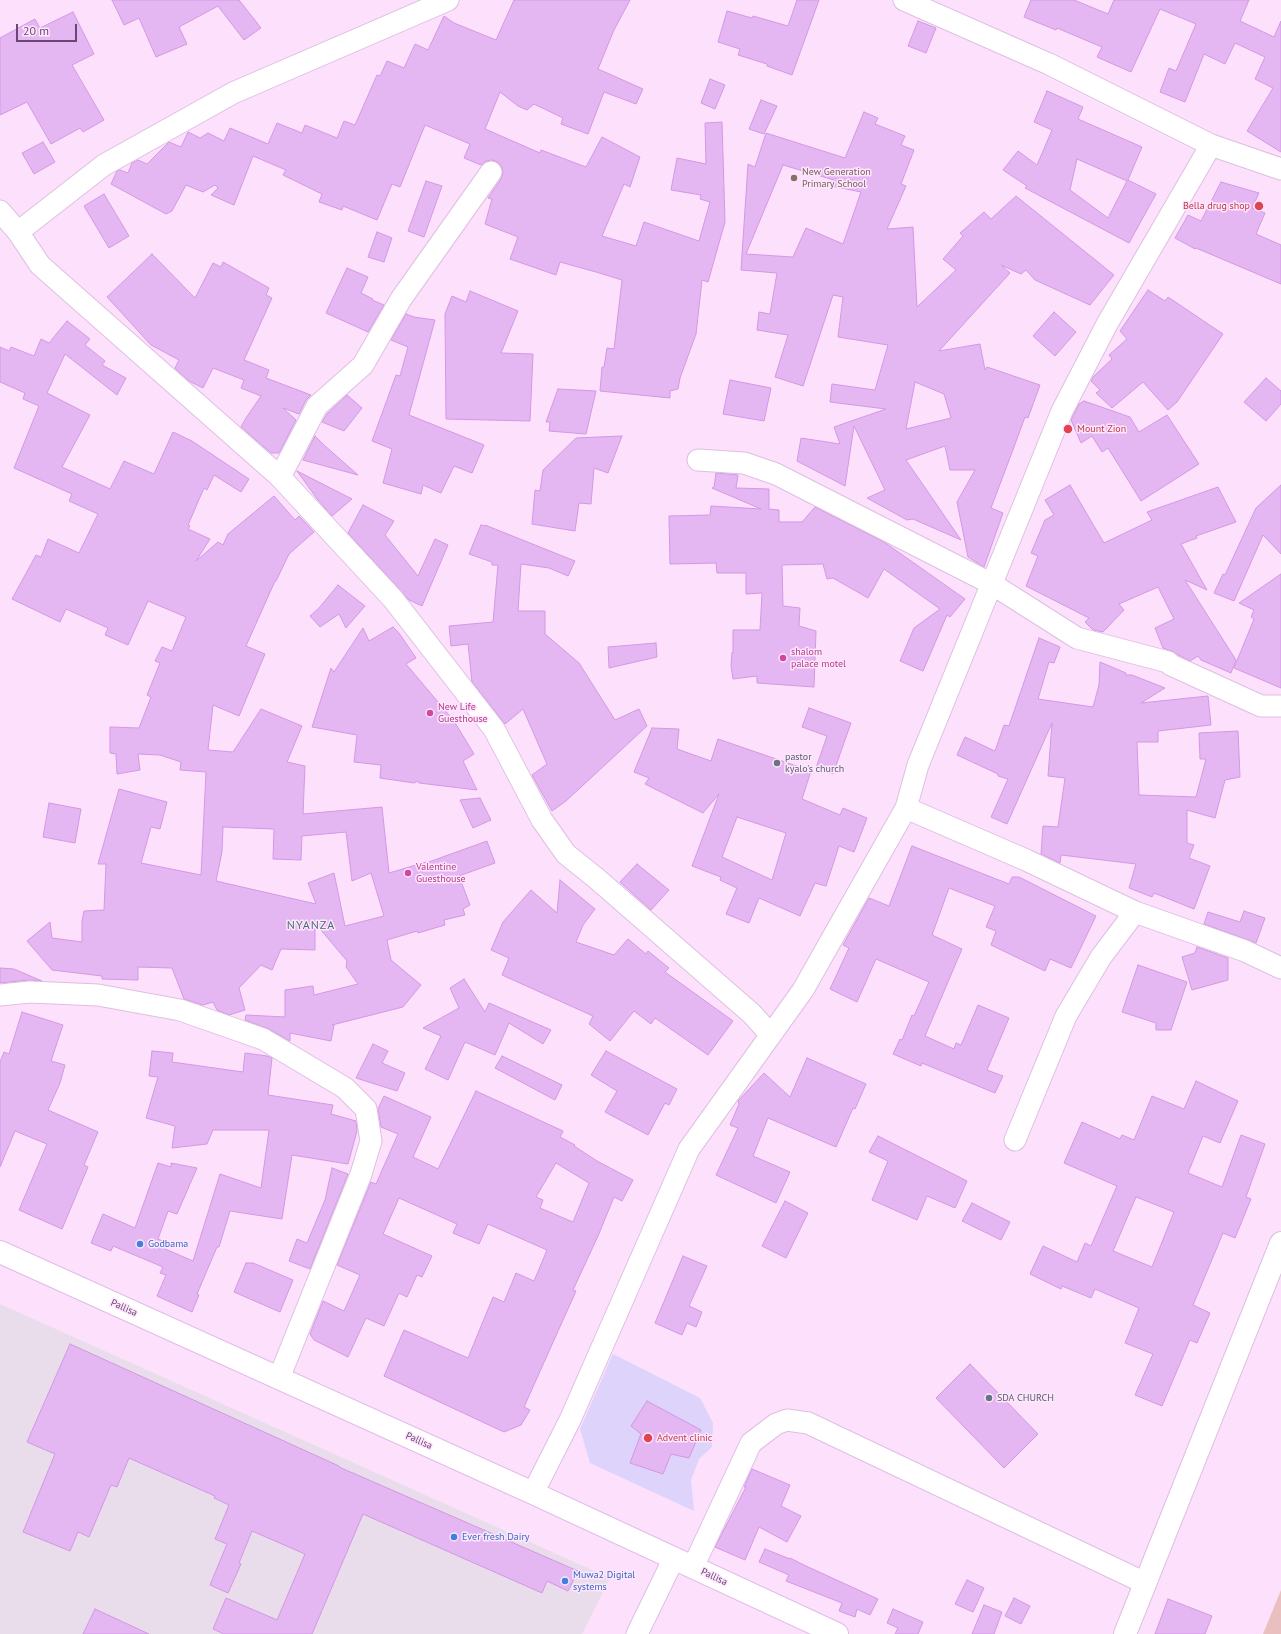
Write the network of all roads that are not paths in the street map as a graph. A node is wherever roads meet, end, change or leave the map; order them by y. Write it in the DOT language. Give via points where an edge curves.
graph roads {
  1 [pos="448,0"];
  2 [pos="904,0"];
  3 [pos="1211,145"];
  4 [pos="1281,169"];
  5 [pos="491,172"];
  6 [pos="0,211"];
  7 [pos="18,232"];
  8 [pos="698,460"];
  9 [pos="280,477"];
  10 [pos="992,584"];
  11 [pos="1281,706"];
  12 [pos="906,808"];
  13 [pos="1135,912"];
  14 [pos="1281,968"];
  15 [pos="0,995"];
  16 [pos="770,1034"];
  17 [pos="1015,1140"];
  18 [pos="1281,1243"];
  19 [pos="0,1252"];
  20 [pos="280,1378"];
  21 [pos="533,1493"];
  22 [pos="683,1563"];
  23 [pos="1145,1583"];
  24 [pos="637,1634"];
  25 [pos="837,1634"];
  26 [pos="1125,1634"];
  1 -- 7 [label="street" via="233,93 104,165"];
  2 -- 3 [label="street" via="1049,64"];
  3 -- 4 [label="street"];
  3 -- 10 [label="street" via="1107,324 1062,411"];
  5 -- 9 [label="street" via="401,299 363,365 316,406"];
  6 -- 7 [label="street"];
  7 -- 9 [label="street" via="40,264"];
  8 -- 10 [label="street" via="744,463 776,474"];
  9 -- 16 [label="street" via="393,599 494,729 542,820 566,854 746,1008"];
  10 -- 11 [label="street" via="1077,638 1168,662 1261,706"];
  10 -- 12 [label="street" via="918,765"];
  12 -- 13 [label="street" via="1026,860"];
  12 -- 16 [label="street" via="803,990"];
  13 -- 14 [label="street" via="1245,951"];
  13 -- 17 [label="street" via="1101,957 1066,1016"];
  15 -- 20 [label="street" via="30,992 98,995 180,1010 263,1039 345,1088 366,1109 371,1141 361,1174"];
  16 -- 21 [label="street" via="689,1149 570,1420"];
  18 -- 23 [label="main road"];
  19 -- 20 [label="main road, Pallisa"];
  20 -- 21 [label="main road, Pallisa"];
  21 -- 22 [label="main road, Pallisa"];
  22 -- 23 [label="street" via="751,1443 776,1424 787,1420 808,1423"];
  22 -- 24 [label="street"];
  22 -- 25 [label="main road, Pallisa"];
  23 -- 26 [label="main road"];
}
